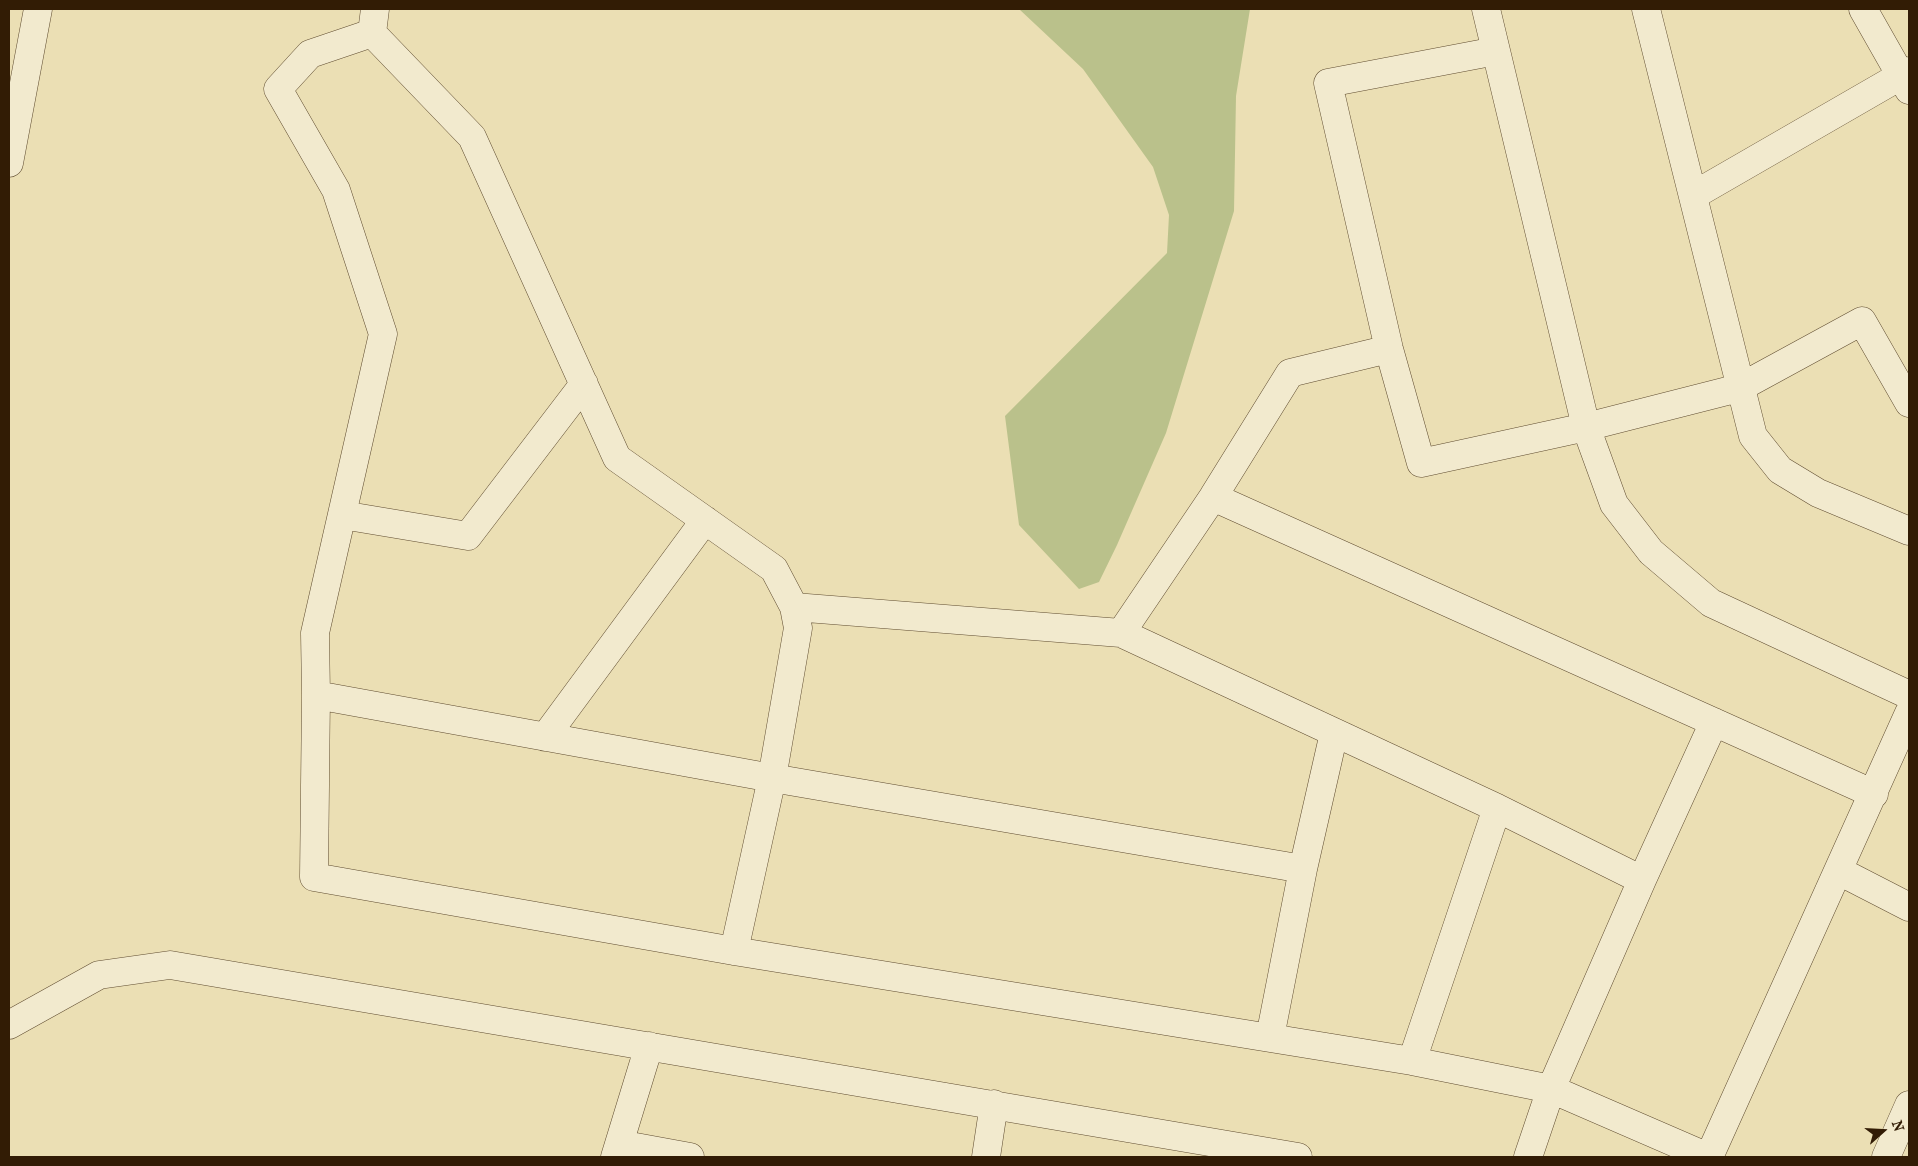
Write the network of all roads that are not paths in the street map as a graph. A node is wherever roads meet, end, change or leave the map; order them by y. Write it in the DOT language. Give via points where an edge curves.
graph roads {
  1 [pos="38,9"];
  2 [pos="1486,9"];
  3 [pos="1646,9"];
  4 [pos="1863,9"];
  5 [pos="374,21"];
  6 [pos="1496,51"];
  7 [pos="1906,79"];
  8 [pos="9,163"];
  9 [pos="1694,195"];
  10 [pos="1390,349"];
  11 [pos="584,384"];
  12 [pos="1739,388"];
  13 [pos="1909,403"];
  14 [pos="1586,428"];
  15 [pos="1213,497"];
  16 [pos="342,515"];
  17 [pos="705,520"];
  18 [pos="1906,526"];
  19 [pos="794,607"];
  20 [pos="1121,633"];
  21 [pos="316,695"];
  22 [pos="1909,695"];
  23 [pos="1909,713"];
  24 [pos="1714,722"];
  25 [pos="1334,733"];
  26 [pos="545,736"];
  27 [pos="772,778"];
  28 [pos="1874,794"];
  29 [pos="1497,808"];
  30 [pos="1304,868"];
  31 [pos="1838,871"];
  32 [pos="1642,880"];
  33 [pos="1909,907"];
  34 [pos="734,951"];
  35 [pos="9,1025"];
  36 [pos="1270,1037"];
  37 [pos="649,1046"];
  38 [pos="1412,1061"];
  39 [pos="1552,1090"];
  40 [pos="994,1104"];
  41 [pos="1909,1104"];
  42 [pos="617,1151"];
  43 [pos="690,1157"];
  44 [pos="986,1157"];
  45 [pos="1298,1157"];
  46 [pos="1528,1157"];
  47 [pos="1709,1157"];
  48 [pos="1886,1157"];
  1 -- 8 [label="street"];
  2 -- 6 [label="street"];
  3 -- 9 [label="street"];
  4 -- 7 [label="street"];
  5 -- 11 [label="street" via="472,137"];
  5 -- 16 [label="street" via="310,54 278,89 336,190 383,334"];
  6 -- 10 [label="street" via="1328,83"];
  6 -- 14 [label="street"];
  7 -- 9 [label="street"];
  9 -- 12 [label="street"];
  10 -- 14 [label="street" via="1421,463"];
  10 -- 15 [label="street" via="1290,373"];
  11 -- 16 [label="street" via="468,536"];
  11 -- 17 [label="street" via="617,458"];
  12 -- 13 [label="street" via="1862,322"];
  12 -- 14 [label="street"];
  12 -- 18 [label="street" via="1753,436 1780,470 1818,493"];
  14 -- 22 [label="street" via="1614,504 1651,552 1711,603"];
  15 -- 20 [label="street"];
  15 -- 24 [label="street"];
  16 -- 21 [label="street" via="315,633"];
  17 -- 19 [label="street" via="774,569"];
  17 -- 26 [label="street"];
  19 -- 20 [label="street"];
  19 -- 27 [label="street" via="798,628"];
  20 -- 25 [label="street"];
  21 -- 26 [label="street"];
  21 -- 34 [label="street" via="314,877"];
  23 -- 28 [label="street"];
  24 -- 28 [label="street"];
  24 -- 32 [label="street"];
  25 -- 29 [label="street"];
  25 -- 30 [label="street"];
  26 -- 27 [label="street"];
  27 -- 30 [label="street"];
  27 -- 34 [label="street"];
  28 -- 31 [label="street"];
  29 -- 32 [label="street"];
  29 -- 38 [label="street"];
  30 -- 36 [label="street"];
  31 -- 33 [label="street"];
  31 -- 47 [label="street"];
  32 -- 39 [label="street"];
  34 -- 36 [label="street"];
  35 -- 37 [label="street" via="99,976 170,965"];
  36 -- 38 [label="street"];
  37 -- 40 [label="street"];
  37 -- 42 [label="street"];
  38 -- 39 [label="street"];
  39 -- 46 [label="street"];
  39 -- 47 [label="street"];
  40 -- 44 [label="street"];
  40 -- 45 [label="street"];
  41 -- 48 [label="street"];
  42 -- 43 [label="street"];
}
